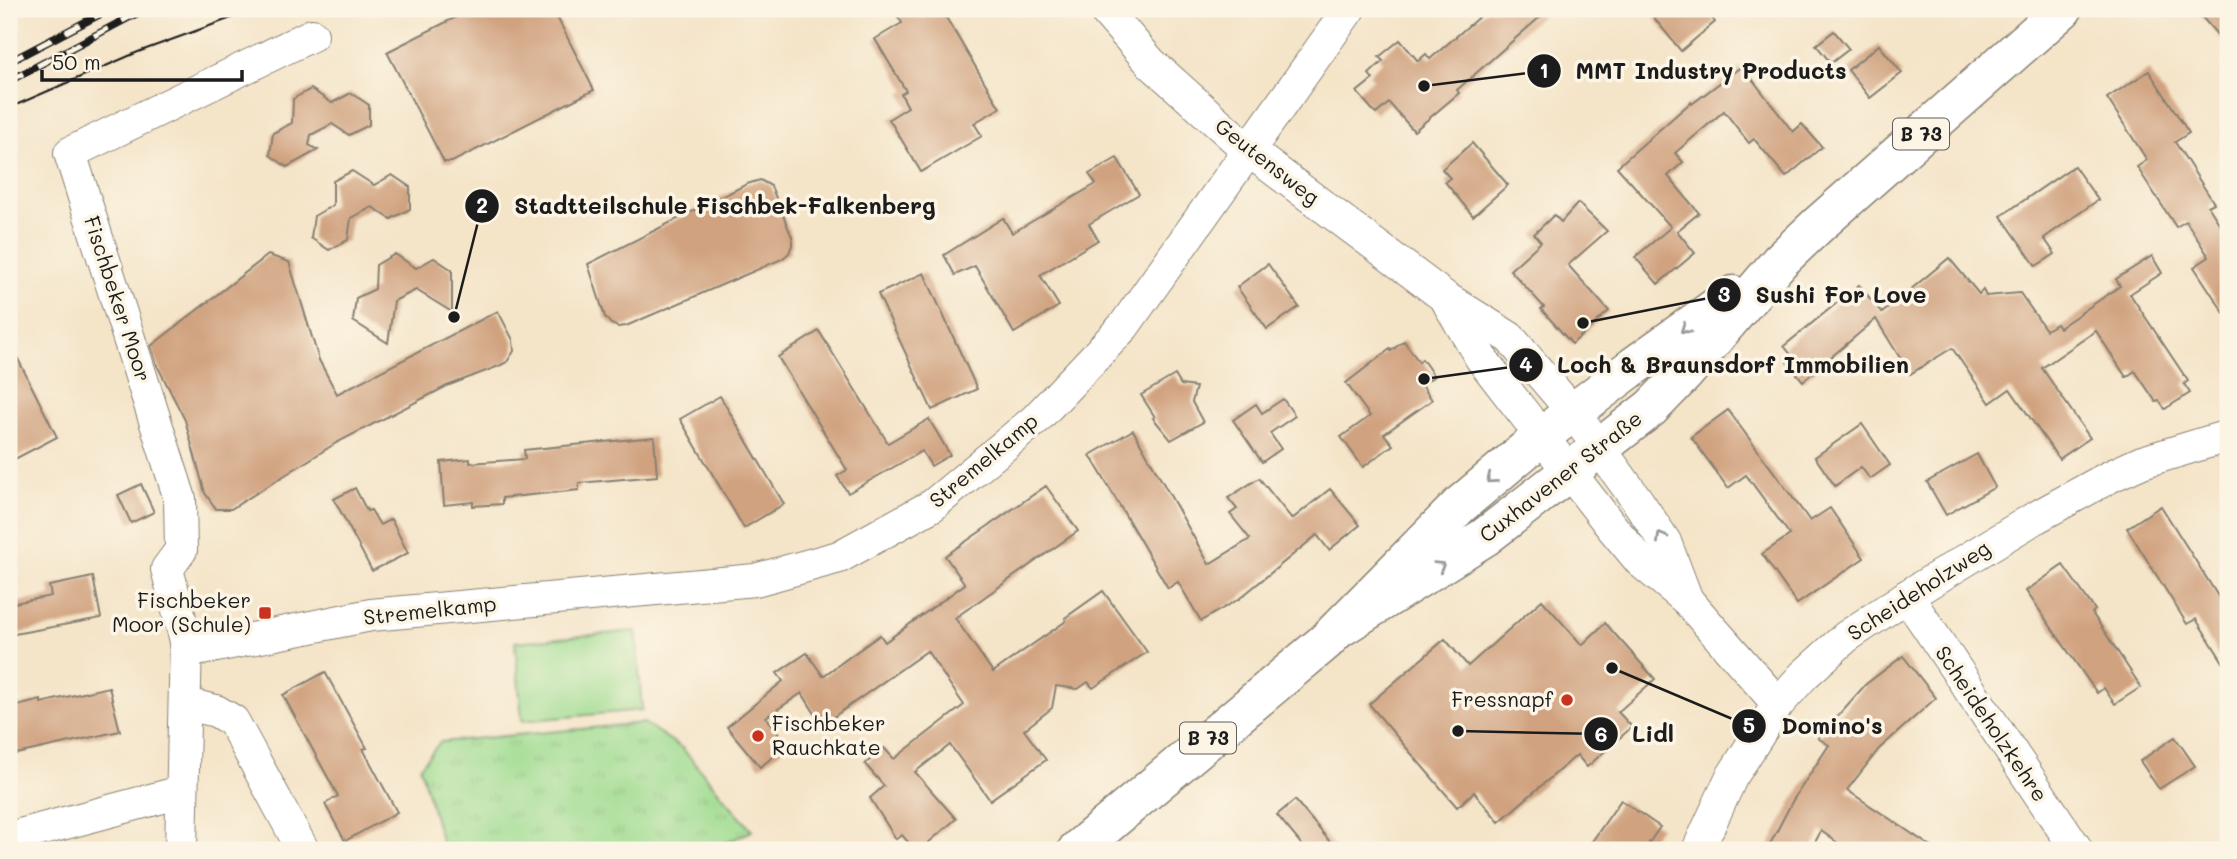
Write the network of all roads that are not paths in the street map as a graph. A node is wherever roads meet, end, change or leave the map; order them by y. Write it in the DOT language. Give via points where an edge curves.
graph roads {
  1 [pos="1104,9"];
  2 [pos="1349,9"];
  3 [pos="2063,9"];
  4 [pos="312,34"];
  5 [pos="1248,150"];
  6 [pos="1780,261"];
  7 [pos="1446,298"];
  8 [pos="1573,412"];
  9 [pos="1543,435"];
  10 [pos="2228,436"];
  11 [pos="1602,449"];
  12 [pos="1571,472"];
  13 [pos="1907,596"];
  14 [pos="1687,600"];
  15 [pos="1340,628"];
  16 [pos="186,652"];
  17 [pos="186,704"];
  18 [pos="1778,704"];
  19 [pos="181,792"];
  20 [pos="9,838"];
  21 [pos="181,850"];
  22 [pos="303,850"];
  23 [pos="1077,850"];
  24 [pos="1698,850"];
  25 [pos="2077,850"];
  1 -- 5 [label="street, Geutensweg" via="1151,63"];
  2 -- 5 [label="street, Stremelkamp"];
  3 -- 6 [label="main road, Cuxhavener Straße / B 73"];
  4 -- 16 [label="street, Fischbeker Moor" via="70,153 180,499 181,550 167,569"];
  5 -- 7 [label="street, Geutensweg"];
  5 -- 16 [label="street, Stremelkamp" via="1124,326 1036,419 933,505 839,557 755,580 371,615"];
  6 -- 8 [label="main road, Cuxhavener Straße / B 73, one-way"];
  6 -- 11 [label="main road, Cuxhavener Straße / B 73" via="1659,401"];
  7 -- 8 [label="street, Geutensweg" via="1510,338"];
  7 -- 9 [label="street, Geutensweg" via="1481,358"];
  8 -- 9 [label="main road, Cuxhavener Straße / B 73"];
  8 -- 11 [label="street, Geutensweg"];
  9 -- 12 [label="street, Geutensweg"];
  9 -- 15 [label="main road, Cuxhavener Straße / B 73, one-way" via="1460,505"];
  10 -- 13 [label="street, Scheideholzweg" via="2111,476"];
  11 -- 12 [label="main road, Cuxhavener Straße / B 73"];
  14 -- 11 [label="street, Geutensweg, one-way" via="1665,542"];
  12 -- 14 [label="street, Geutensweg" via="1641,562"];
  15 -- 12 [label="main road, Cuxhavener Straße / B 73, one-way" via="1485,537"];
  13 -- 18 [label="street, Scheideholzweg" via="1846,637"];
  13 -- 25 [label="street, Scheideholzkehre"];
  14 -- 18 [label="street"];
  15 -- 23 [label="main road, Cuxhavener Straße / B 73"];
  16 -- 17 [label="street, Fischbeker Moor"];
  17 -- 19 [label="street, Fischbeker Moor"];
  17 -- 22 [label="street" via="216,711 233,721"];
  18 -- 24 [label="street, Scheideholzweg" via="1731,778"];
  19 -- 20 [label="street"];
  19 -- 21 [label="street, Fischbeker Moor"];
}
